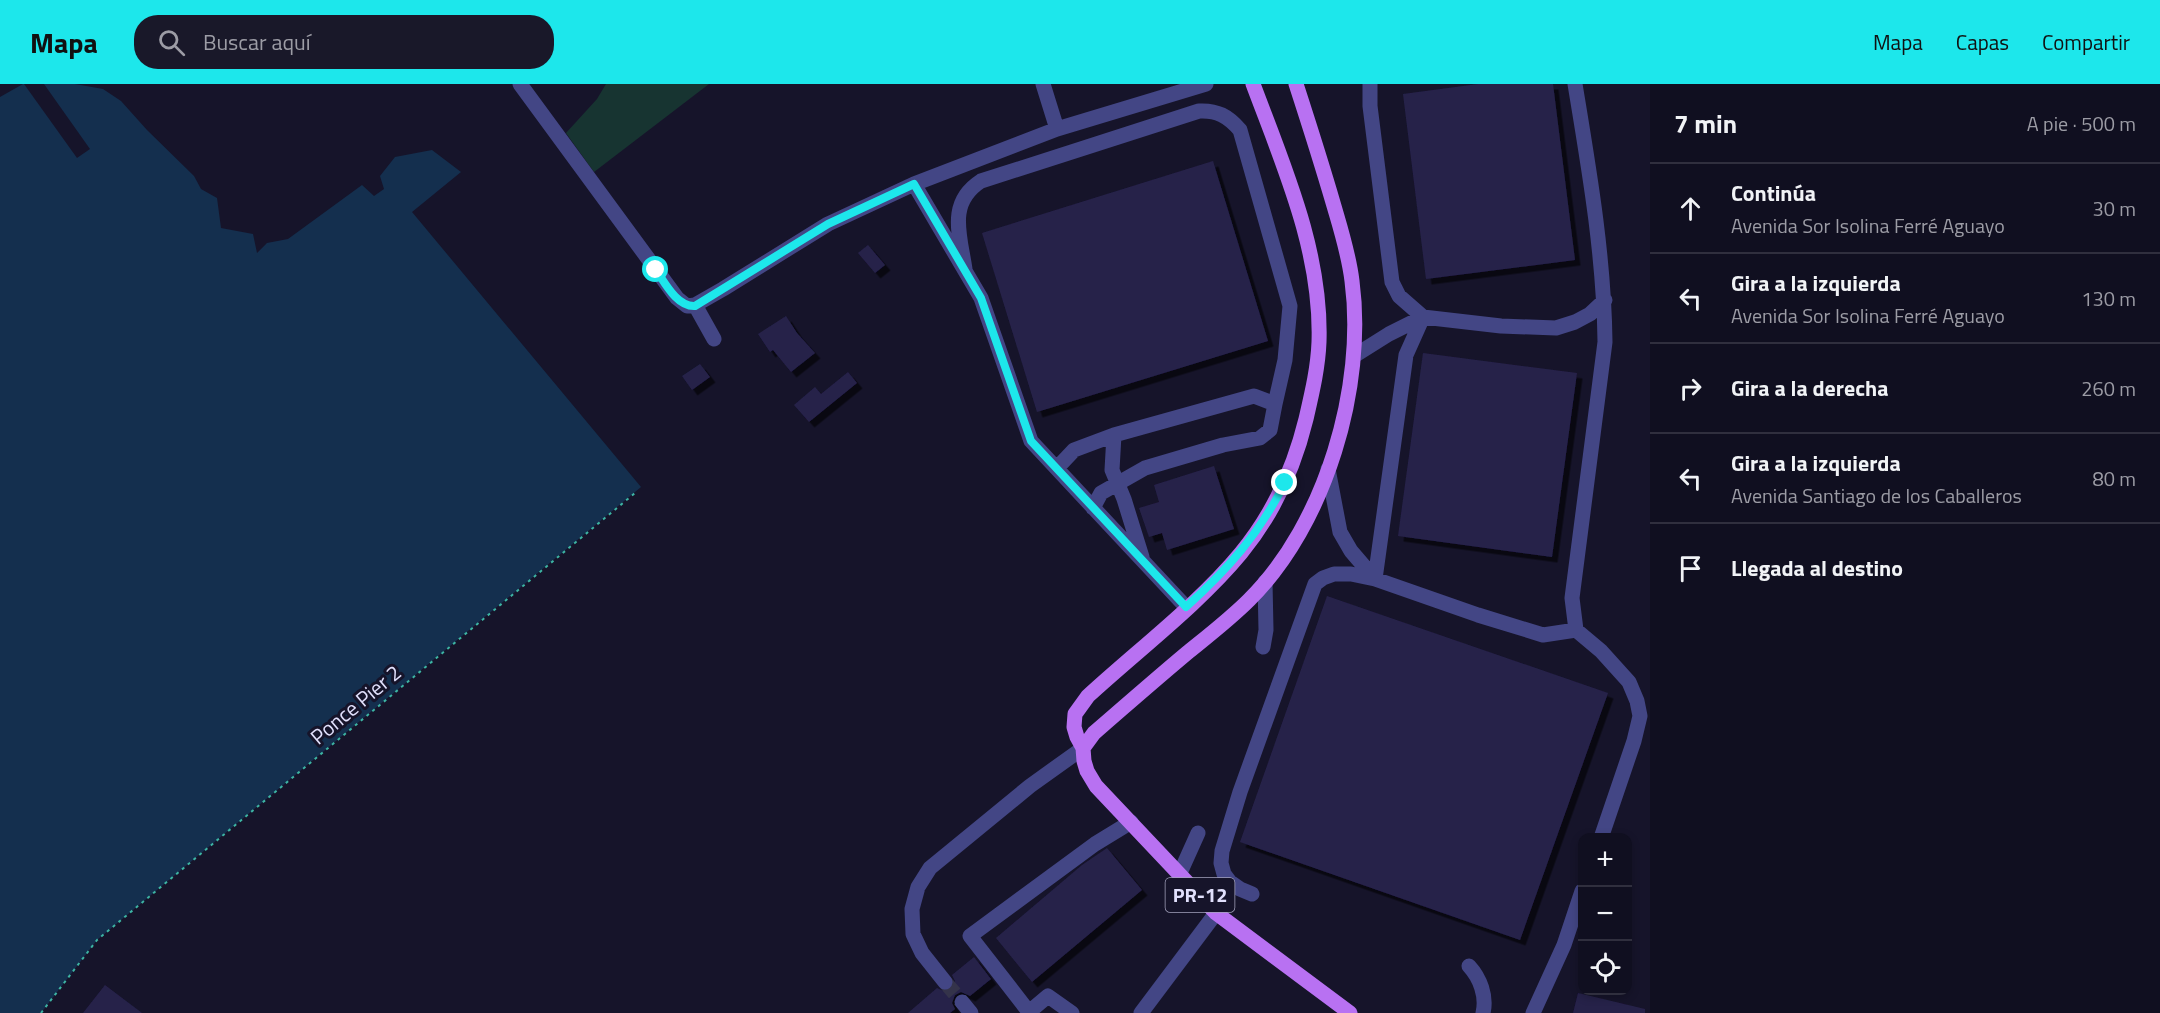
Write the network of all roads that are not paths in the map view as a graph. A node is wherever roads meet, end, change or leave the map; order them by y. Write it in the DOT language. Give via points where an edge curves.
graph roads {
  1 [pos="1043,84"];
  2 [pos="1206,84"];
  3 [pos="1253,84"];
  4 [pos="1296,84"];
  5 [pos="1370,84"];
  6 [pos="1575,84"];
  7 [pos="523,88"];
  8 [pos="1057,129"];
  9 [pos="914,184"];
  10 [pos="964,269"];
  11 [pos="1605,300"];
  12 [pos="695,306"];
  13 [pos="1423,317"];
  14 [pos="714,339"];
  15 [pos="1354,356"];
  16 [pos="1275,404"];
  17 [pos="1114,435"];
  18 [pos="1057,468"];
  19 [pos="1328,470"];
  20 [pos="1118,485"];
  21 [pos="1093,507"];
  22 [pos="1142,560"];
  23 [pos="1375,579"];
  24 [pos="1265,582"];
  25 [pos="1186,607"];
  26 [pos="1576,630"];
  27 [pos="1263,647"];
  28 [pos="1083,748"];
  29 [pos="1131,822"];
  30 [pos="1198,833"];
  31 [pos="1602,833"];
  32 [pos="1180,873"];
  33 [pos="1252,894"];
  34 [pos="1578,903"];
  35 [pos="1216,912"];
  36 [pos="1469,966"];
  37 [pos="945,982"];
  38 [pos="1072,1013"];
  39 [pos="1142,1013"];
  40 [pos="1350,1013"];
  41 [pos="1484,1013"];
  42 [pos="1533,1013"];
  1 -- 8 [label="street"];
  2 -- 8 [label="street"];
  3 -- 25 [label="main road, PR-12" via="1310,249 1319,320 1317,367 1294,460 1272,507 1242,552"];
  4 -- 15 [label="main road" via="1348,256 1355,314"];
  5 -- 13 [label="street" via="1392,282 1400,296"];
  6 -- 11 [label="street" via="1591,177"];
  7 -- 12 [label="street" via="677,298 687,306"];
  8 -- 9 [label="street"];
  9 -- 10 [label="street"];
  9 -- 12 [label="street" via="828,224"];
  10 -- 16 [label="street" via="958,208 967,192 981,181 1199,111 1218,112 1234,122 1244,138 1290,306 1285,360"];
  10 -- 18 [label="street" via="981,298 1031,441"];
  11 -- 13 [label="street" via="1590,314 1556,328"];
  11 -- 26 [label="street" via="1605,342 1572,598"];
  12 -- 14 [label="street"];
  13 -- 15 [label="street"];
  13 -- 23 [label="street" via="1406,355"];
  15 -- 19 [label="main road" via="1347,403"];
  16 -- 17 [label="street" via="1254,396"];
  16 -- 20 [label="street" via="1270,430 1260,438 1145,468"];
  17 -- 18 [label="street" via="1074,450"];
  17 -- 20 [label="street" via="1112,470"];
  18 -- 21 [label="street"];
  19 -- 23 [label="street" via="1340,532"];
  19 -- 24 [label="main road" via="1304,525"];
  20 -- 21 [label="street" via="1101,493"];
  20 -- 22 [label="street"];
  21 -- 22 [label="street"];
  22 -- 25 [label="street"];
  23 -- 26 [label="street" via="1543,635"];
  23 -- 33 [label="street" via="1334,574 1315,584 1311,592 1222,851 1224,874 1235,886"];
  24 -- 27 [label="street"];
  24 -- 28 [label="main road" via="1229,618 1094,733"];
  25 -- 28 [label="main road, PR-12" via="1078,707 1074,727"];
  26 -- 31 [label="street" via="1629,682 1640,716"];
  28 -- 29 [label="main road, PR-12" via="1092,780"];
  28 -- 37 [label="street" via="930,868 918,887 912,909 913,934 922,953"];
  29 -- 32 [label="main road, PR-12"];
  29 -- 38 [label="street" via="970,936 1029,1012 1048,996"];
  30 -- 32 [label="street"];
  32 -- 35 [label="main road, PR-12"];
  34 -- 42 [label="street"];
  35 -- 39 [label="street"];
  35 -- 40 [label="main road, PR-12"];
  36 -- 41 [label="street" via="1480,981"];
}
